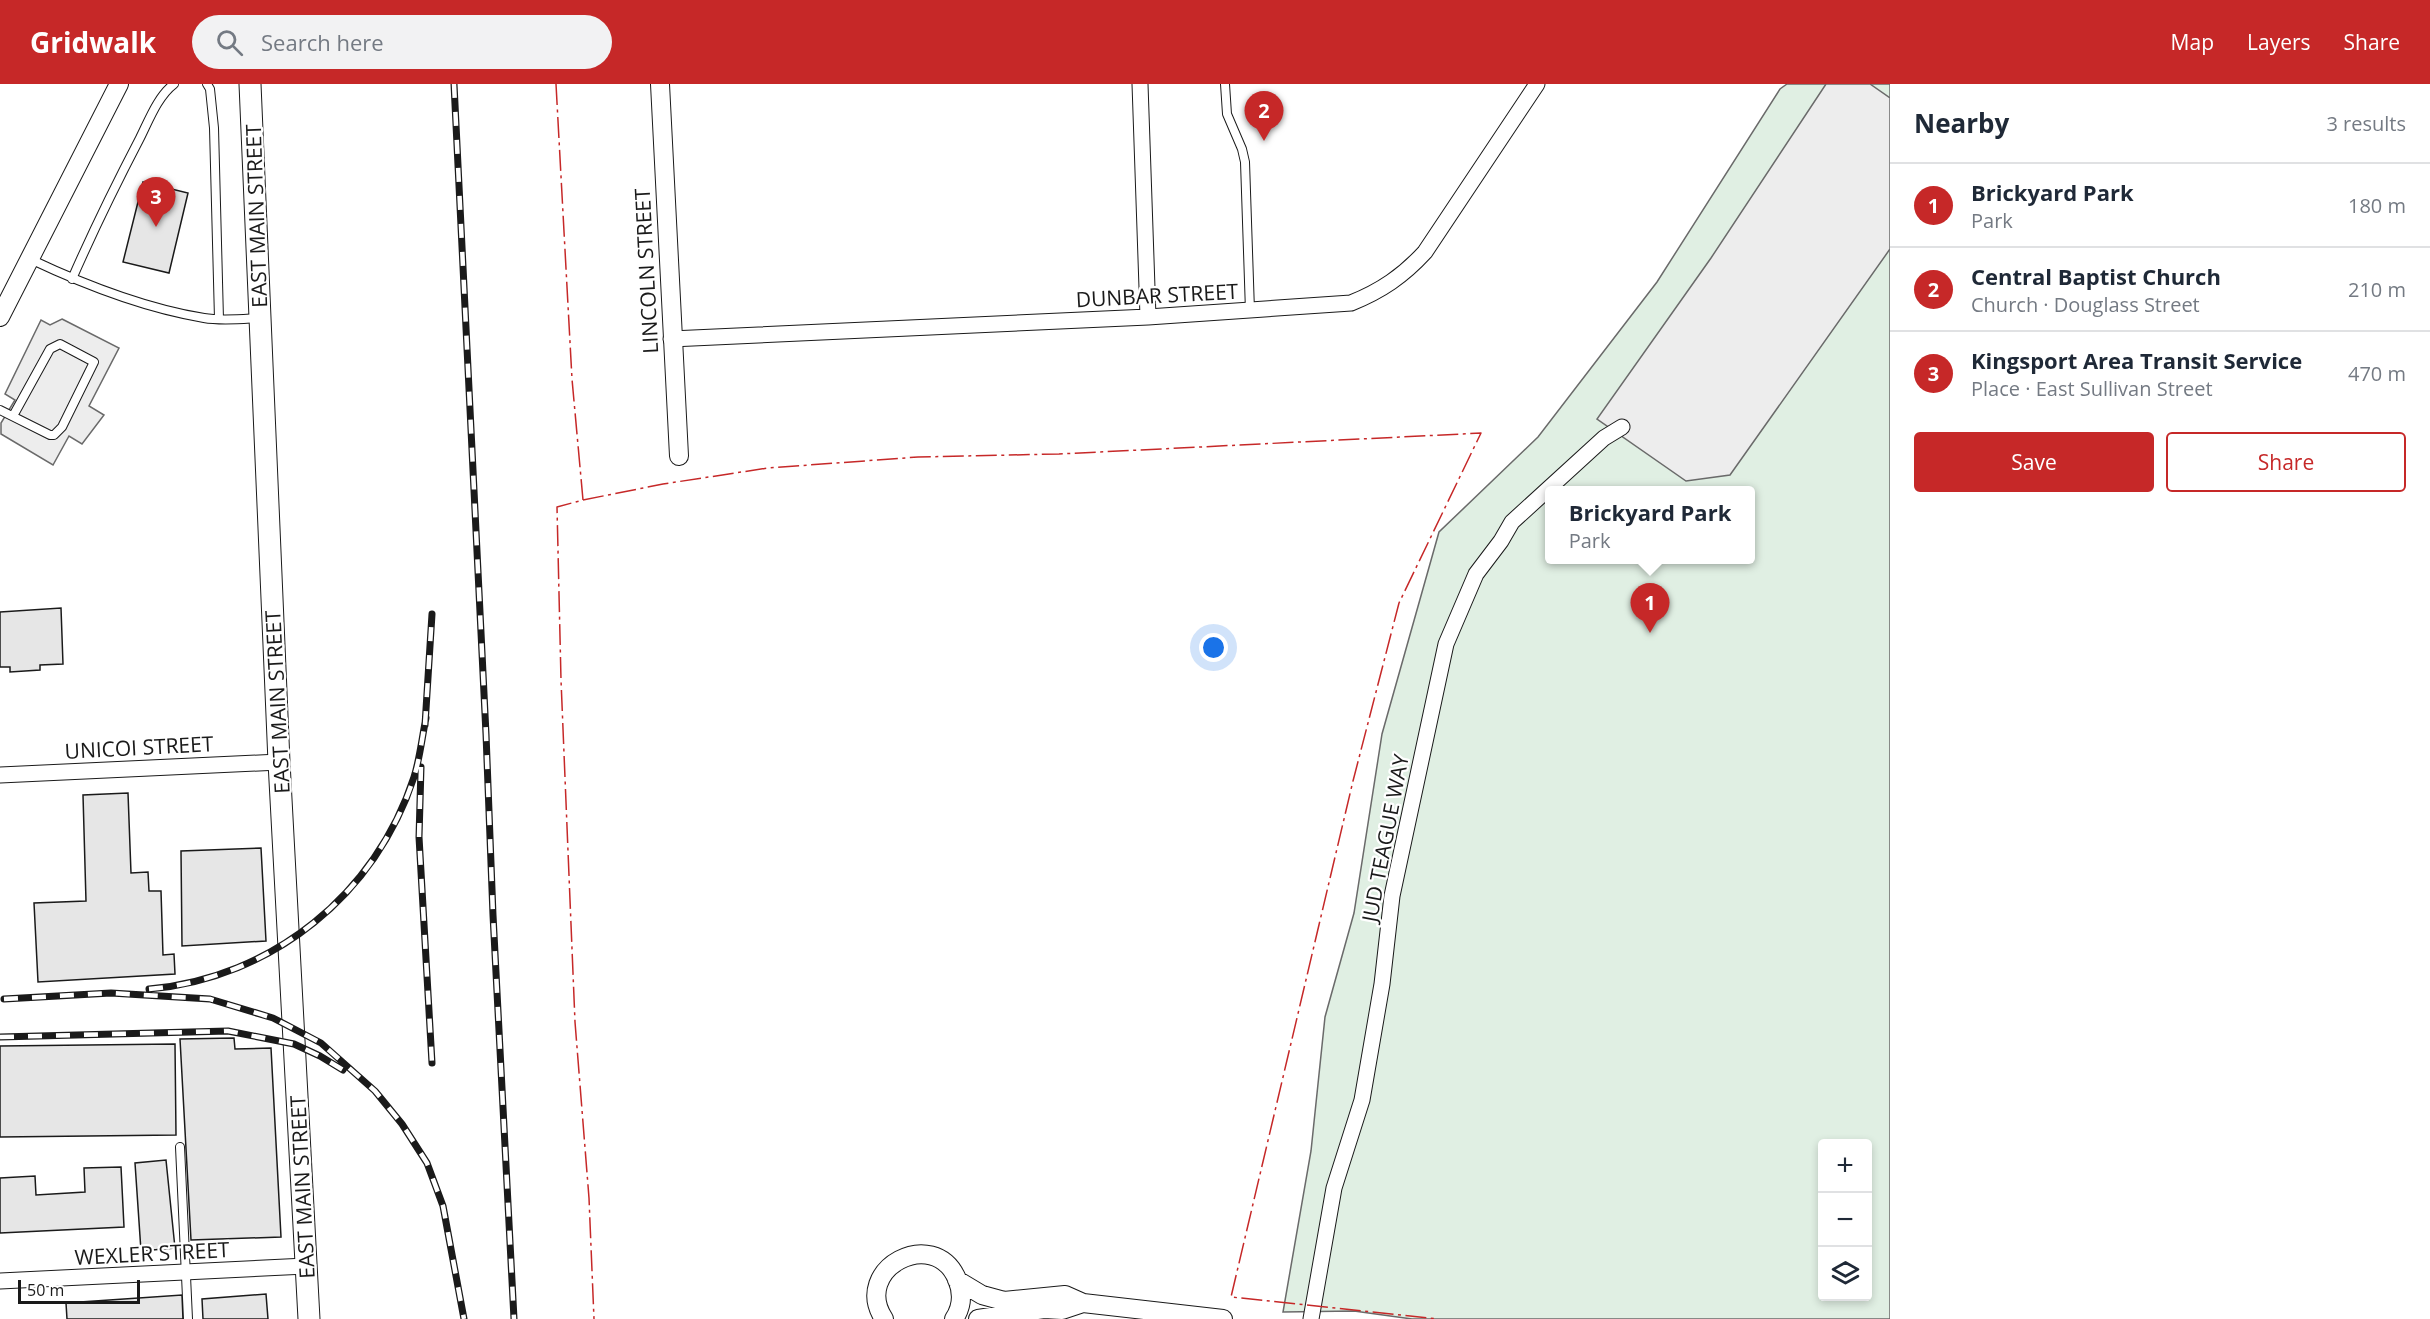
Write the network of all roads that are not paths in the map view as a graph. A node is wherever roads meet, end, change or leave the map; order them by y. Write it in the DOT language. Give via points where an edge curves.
graph roads {
  1 [pos="119,84"];
  2 [pos="174,84"];
  3 [pos="207,84"];
  4 [pos="250,84"];
  5 [pos="660,84"];
  6 [pos="1140,84"];
  7 [pos="1225,84"];
  8 [pos="1537,84"];
  9 [pos="30,259"];
  10 [pos="72,279"];
  11 [pos="1250,311"];
  12 [pos="0,317"];
  13 [pos="1148,317"];
  14 [pos="260,318"];
  15 [pos="219,319"];
  16 [pos="671,339"];
  17 [pos="0,410"];
  18 [pos="13,416"];
  19 [pos="1622,427"];
  20 [pos="679,456"];
  21 [pos="1551,486"];
  22 [pos="1545,492"];
  23 [pos="279,762"];
  24 [pos="0,775"];
  25 [pos="180,1147"];
  26 [pos="306,1266"];
  27 [pos="186,1272"];
  28 [pos="957,1280"];
  29 [pos="0,1281"];
  30 [pos="1083,1303"];
  31 [pos="188,1319"];
  32 [pos="309,1319"];
  33 [pos="884,1319"];
  34 [pos="954,1319"];
  35 [pos="978,1319"];
  36 [pos="1223,1319"];
  37 [pos="1311,1319"];
  1 -- 9 [label="street"];
  2 -- 10 [label="lane" via="166,90 146,126"];
  3 -- 15 [label="lane" via="214,128"];
  4 -- 14 [label="main road, EAST MAIN STREET"];
  5 -- 16 [label="street, LINCOLN STREET"];
  6 -- 13 [label="street"];
  7 -- 11 [label="lane" via="1227,114 1245,162"];
  8 -- 11 [label="street, DUNBAR STREET" via="1425,252 1408,271 1372,295 1351,303"];
  9 -- 10 [label="lane"];
  9 -- 12 [label="street"];
  10 -- 15 [label="lane" via="141,302"];
  11 -- 13 [label="street, DUNBAR STREET"];
  13 -- 16 [label="street, DUNBAR STREET"];
  14 -- 15 [label="lane"];
  14 -- 23 [label="main road, EAST MAIN STREET"];
  16 -- 20 [label="street, LINCOLN STREET"];
  17 -- 18 [label="lane"];
  18 -- 18 [label="lane" via="50,435 58,432 94,362 55,345"];
  19 -- 21 [label="street, JUD TEAGUE WAY" via="1604,438"];
  22 -- 37 [label="street, JUD TEAGUE WAY" via="1512,522 1476,574 1446,644 1392,896 1362,1100 1334,1188"];
  23 -- 24 [label="street, UNICOI STREET"];
  23 -- 26 [label="main road, EAST MAIN STREET"];
  25 -- 27 [label="lane"];
  26 -- 27 [label="street, WEXLER STREET"];
  26 -- 32 [label="main road, EAST MAIN STREET"];
  27 -- 29 [label="street, WEXLER STREET"];
  27 -- 31 [label="lane"];
  28 -- 30 [label="street" via="982,1295 1004,1301 1065,1295"];
  28 -- 33 [label="street" via="946,1263 933,1256 906,1256 893,1262 878,1285 877,1300"];
  28 -- 34 [label="street" via="962,1300"];
  30 -- 35 [label="street" via="1062,1310"];
  30 -- 36 [label="street"];
}
